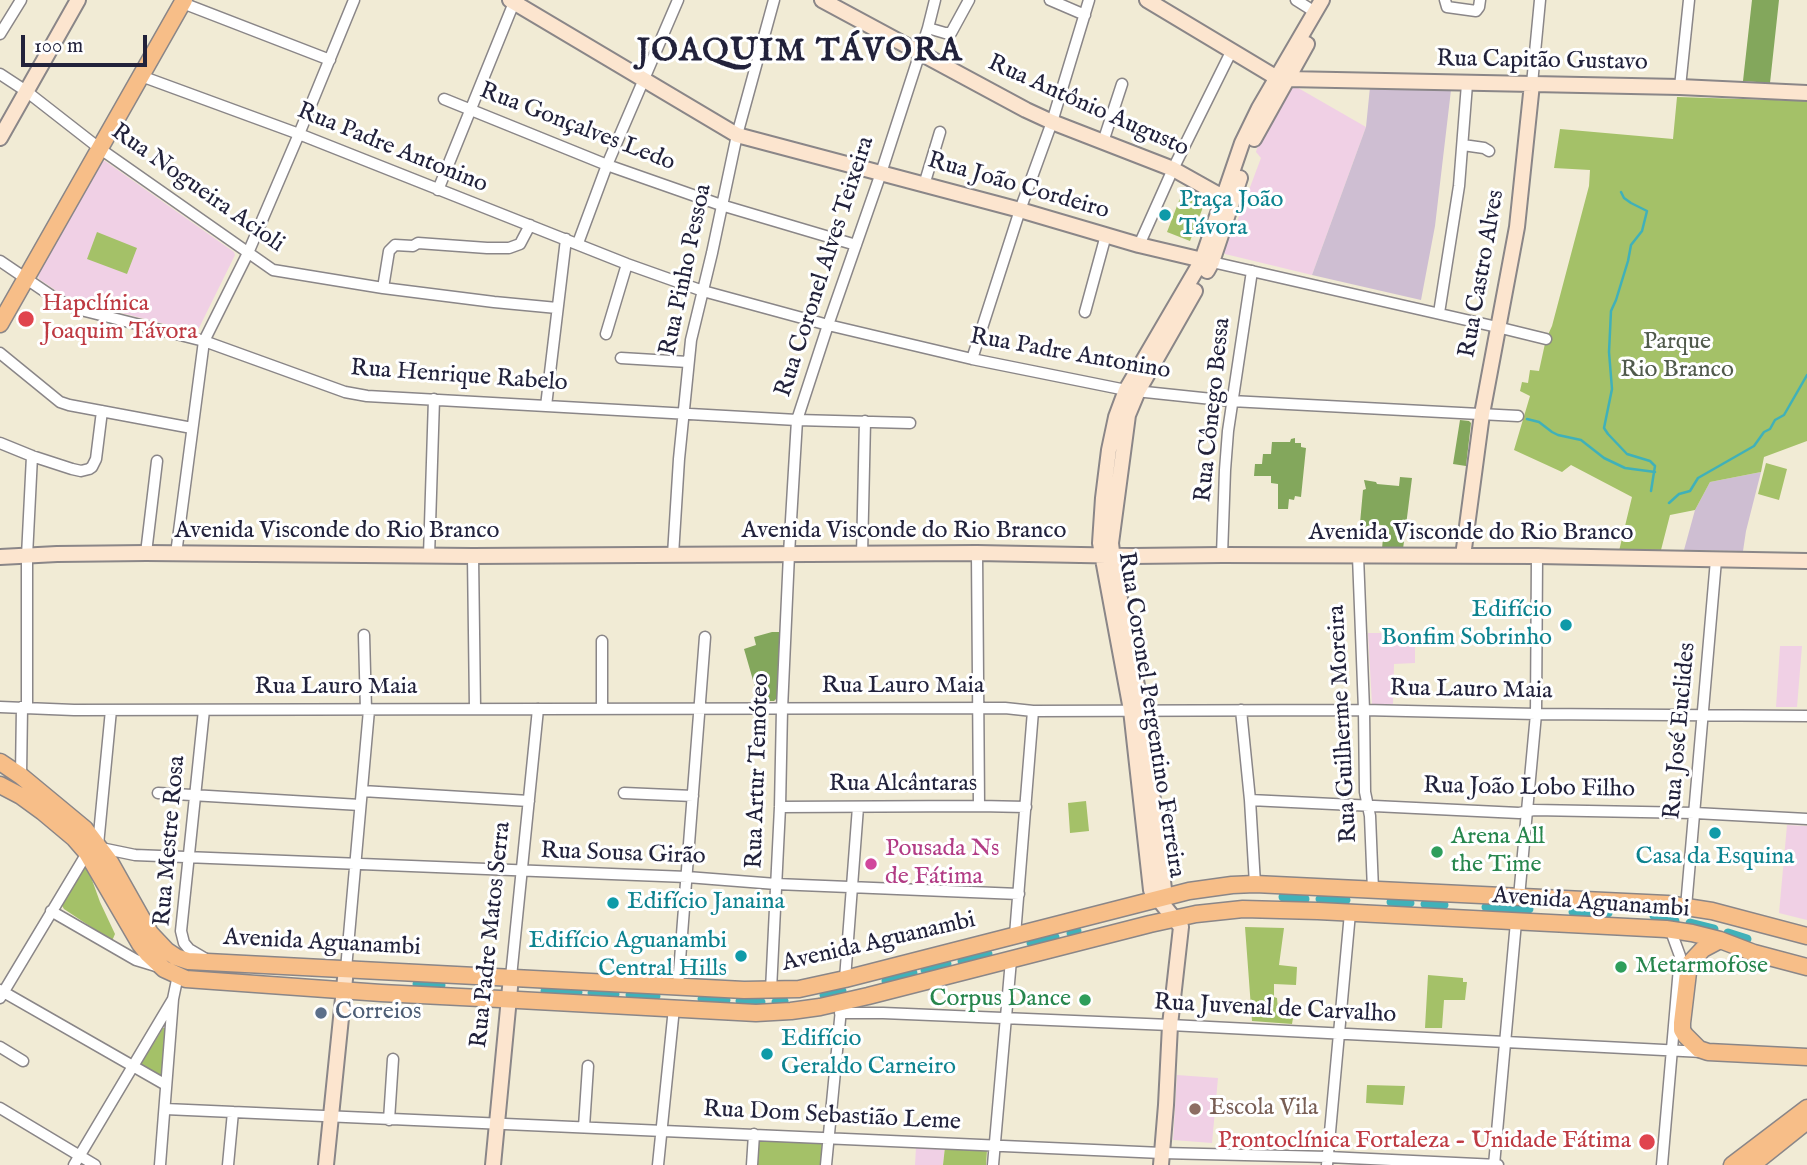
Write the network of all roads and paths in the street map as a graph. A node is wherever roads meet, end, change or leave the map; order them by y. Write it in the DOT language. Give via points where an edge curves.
graph roads {
  1 [pos="21,0"];
  2 [pos="78,0"];
  3 [pos="354,0"];
  4 [pos="678,0"];
  5 [pos="775,0"];
  6 [pos="822,0"];
  7 [pos="936,0"];
  8 [pos="969,0"];
  9 [pos="1050,0"];
  10 [pos="1089,0"];
  11 [pos="1296,0"];
  12 [pos="1332,0"];
  13 [pos="1445,0"];
  14 [pos="1479,0"];
  15 [pos="1541,0"];
  16 [pos="1689,0"];
  17 [pos="181,1"];
  18 [pos="513,1"];
  19 [pos="1155,2"];
  20 [pos="1318,6"];
  21 [pos="1085,15"];
  22 [pos="928,28"];
  23 [pos="0,34"];
  24 [pos="1233,50"];
  25 [pos="919,52"];
  26 [pos="330,60"];
  27 [pos="0,74"];
  28 [pos="141,76"];
  29 [pos="1282,78"];
  30 [pos="643,81"];
  31 [pos="1122,84"];
  32 [pos="1467,84"];
  33 [pos="1532,84"];
  34 [pos="1680,87"];
  35 [pos="26,91"];
  36 [pos="1807,93"];
  37 [pos="444,99"];
  38 [pos="470,110"];
  39 [pos="1052,122"];
  40 [pos="940,132"];
  41 [pos="299,134"];
  42 [pos="737,135"];
  43 [pos="0,138"];
  44 [pos="1103,142"];
  45 [pos="1247,145"];
  46 [pos="1463,145"];
  47 [pos="100,148"];
  48 [pos="1489,151"];
  49 [pos="607,164"];
  50 [pos="1173,170"];
  51 [pos="881,173"];
  52 [pos="924,184"];
  53 [pos="438,190"];
  54 [pos="1223,197"];
  55 [pos="721,205"];
  56 [pos="1020,209"];
  57 [pos="530,225"];
  58 [pos="1107,235"];
  59 [pos="566,239"];
  60 [pos="578,243"];
  61 [pos="856,245"];
  62 [pos="1139,245"];
  63 [pos="248,253"];
  64 [pos="0,261"];
  65 [pos="1207,261"];
  66 [pos="627,264"];
  67 [pos="1252,271"];
  68 [pos="26,278"];
  69 [pos="383,288"];
  70 [pos="703,291"];
  71 [pos="557,308"];
  72 [pos="1085,312"];
  73 [pos="1439,313"];
  74 [pos="0,324"];
  75 [pos="828,325"];
  76 [pos="1497,327"];
  77 [pos="606,334"];
  78 [pos="1546,339"];
  79 [pos="204,341"];
  80 [pos="0,353"];
  81 [pos="621,358"];
  82 [pos="972,359"];
  83 [pos="688,362"];
  84 [pos="1132,391"];
  85 [pos="435,399"];
  86 [pos="1231,401"];
  87 [pos="546,406"];
  88 [pos="102,411"];
  89 [pos="683,413"];
  90 [pos="1482,414"];
  91 [pos="1518,416"];
  92 [pos="797,420"];
  93 [pos="865,421"];
  94 [pos="910,423"];
  95 [pos="192,428"];
  96 [pos="0,443"];
  97 [pos="32,456"];
  98 [pos="157,461"];
  99 [pos="146,553"];
  100 [pos="977,553"];
  101 [pos="176,554"];
  102 [pos="789,554"];
  103 [pos="673,555"];
  104 [pos="862,555"];
  105 [pos="1222,555"];
  106 [pos="27,556"];
  107 [pos="429,556"];
  108 [pos="473,556"];
  109 [pos="1108,556"];
  110 [pos="1357,556"];
  111 [pos="1463,556"];
  112 [pos="1537,556"];
  113 [pos="0,557"];
  114 [pos="1716,560"];
  115 [pos="1807,561"];
  116 [pos="364,635"];
  117 [pos="705,637"];
  118 [pos="602,640"];
  119 [pos="0,707"];
  120 [pos="24,708"];
  121 [pos="475,708"];
  122 [pos="978,708"];
  123 [pos="538,709"];
  124 [pos="602,709"];
  125 [pos="700,709"];
  126 [pos="782,709"];
  127 [pos="111,710"];
  128 [pos="204,710"];
  129 [pos="367,710"];
  130 [pos="1241,710"];
  131 [pos="1364,710"];
  132 [pos="1033,711"];
  133 [pos="1137,711"];
  134 [pos="1536,714"];
  135 [pos="1703,715"];
  136 [pos="1807,716"];
  137 [pos="0,762"];
  138 [pos="21,776"];
  139 [pos="0,785"];
  140 [pos="362,791"];
  141 [pos="158,793"];
  142 [pos="624,793"];
  143 [pos="196,795"];
  144 [pos="694,796"];
  145 [pos="1250,800"];
  146 [pos="528,801"];
  147 [pos="1367,805"];
  148 [pos="360,806"];
  149 [pos="979,806"];
  150 [pos="780,807"];
  151 [pos="858,807"];
  152 [pos="1026,807"];
  153 [pos="1527,812"];
  154 [pos="1695,813"];
  155 [pos="1807,819"];
  156 [pos="95,849"];
  157 [pos="188,857"];
  158 [pos="356,864"];
  159 [pos="523,872"];
  160 [pos="687,877"];
  161 [pos="776,884"];
  162 [pos="1255,884"];
  163 [pos="852,887"];
  164 [pos="1373,890"];
  165 [pos="1019,894"];
  166 [pos="1519,897"];
  167 [pos="1162,898"];
  168 [pos="1686,906"];
  169 [pos="51,911"];
  170 [pos="1350,913"];
  171 [pos="1174,919"];
  172 [pos="1516,922"];
  173 [pos="1666,929"];
  174 [pos="1016,935"];
  175 [pos="1807,936"];
  176 [pos="1720,940"];
  177 [pos="1011,960"];
  178 [pos="211,961"];
  179 [pos="1807,967"];
  180 [pos="346,969"];
  181 [pos="171,972"];
  182 [pos="511,977"];
  183 [pos="845,979"];
  184 [pos="678,986"];
  185 [pos="344,990"];
  186 [pos="771,990"];
  187 [pos="1,993"];
  188 [pos="173,999"];
  189 [pos="509,1000"];
  190 [pos="841,1008"];
  191 [pos="674,1009"];
  192 [pos="1006,1020"];
  193 [pos="1170,1025"];
  194 [pos="1338,1034"];
  195 [pos="1505,1042"];
  196 [pos="0,1047"];
  197 [pos="1672,1051"];
  198 [pos="1709,1052"];
  199 [pos="1807,1057"];
  200 [pos="393,1059"];
  201 [pos="23,1061"];
  202 [pos="588,1066"];
  203 [pos="133,1067"];
  204 [pos="166,1085"];
  205 [pos="0,1108"];
  206 [pos="165,1109"];
  207 [pos="233,1112"];
  208 [pos="331,1116"];
  209 [pos="1804,1117"];
  210 [pos="389,1120"];
  211 [pos="496,1123"];
  212 [pos="584,1127"];
  213 [pos="662,1130"];
  214 [pos="754,1134"];
  215 [pos="828,1137"];
  216 [pos="994,1145"];
  217 [pos="1161,1159"];
  218 [pos="77,1160"];
  219 [pos="1328,1161"];
  220 [pos="95,1165"];
  221 [pos="160,1165"];
  222 [pos="229,1165"];
  223 [pos="326,1165"];
  224 [pos="493,1165"];
  225 [pos="658,1165"];
  226 [pos="752,1165"];
  227 [pos="826,1165"];
  228 [pos="993,1165"];
  229 [pos="1496,1165"];
  230 [pos="1662,1165"];
  231 [pos="1732,1165"];
  232 [pos="1752,1165"];
  1 -- 23 [label="street"];
  2 -- 35 [label="street"];
  3 -- 26 [label="street"];
  4 -- 30 [label="street"];
  5 -- 42 [label="street, Rua Pinho Pessoa"];
  6 -- 25 [label="street, Rua Antônio Augusto"];
  7 -- 22 [label="street, Rua Coronel Alves Teixeira"];
  8 -- 22 [label="street" via="951,33"];
  9 -- 21 [label="street"];
  10 -- 21 [label="street"];
  11 -- 20 [label="street"];
  12 -- 29 [label="street"];
  13 -- 14 [label="street" via="1447,7 1476,11"];
  15 -- 33 [label="street, Rua Castro Alves"];
  16 -- 34 [label="street"];
  17 -- 26 [label="street"];
  17 -- 28 [label="main road"];
  18 -- 30 [label="street, Rua João Cordeiro"];
  18 -- 38 [label="street"];
  19 -- 24 [label="street"];
  20 -- 29 [label="street"];
  21 -- 39 [label="street"];
  22 -- 25 [label="street, Rua Coronel Alves Teixeira"];
  24 -- 29 [label="street"];
  24 -- 50 [label="street"];
  25 -- 39 [label="street, Rua Antônio Augusto"];
  25 -- 51 [label="street, Rua Coronel Alves Teixeira"];
  26 -- 41 [label="street"];
  27 -- 35 [label="street, Rua Nogueira Acioli"];
  28 -- 41 [label="street, Rua Padre Antonino"];
  28 -- 47 [label="main road"];
  29 -- 32 [label="street, Rua Capitão Gustavo"];
  29 -- 45 [label="street"];
  30 -- 42 [label="street, Rua João Cordeiro"];
  30 -- 49 [label="street"];
  31 -- 44 [label="street"];
  32 -- 33 [label="street, Rua Capitão Gustavo"];
  32 -- 46 [label="street"];
  33 -- 34 [label="street, Rua Capitão Gustavo"];
  33 -- 76 [label="street, Rua Castro Alves" via="1517,227"];
  34 -- 36 [label="street, Rua Capitão Gustavo"];
  35 -- 43 [label="street"];
  35 -- 47 [label="street, Rua Nogueira Acioli"];
  37 -- 38 [label="street, Rua Gonçalves Ledo"];
  38 -- 49 [label="street, Rua Gonçalves Ledo"];
  38 -- 53 [label="street"];
  39 -- 44 [label="street, Rua Antônio Augusto"];
  39 -- 56 [label="street"];
  40 -- 52 [label="street"];
  41 -- 53 [label="street, Rua Padre Antonino"];
  41 -- 63 [label="street"];
  42 -- 51 [label="street, Rua João Cordeiro"];
  42 -- 55 [label="street, Rua Pinho Pessoa"];
  44 -- 50 [label="street, Rua Antônio Augusto"];
  45 -- 54 [label="street"];
  45 -- 65 [label="street"];
  46 -- 48 [label="street"];
  46 -- 73 [label="street"];
  47 -- 63 [label="street, Rua Nogueira Acioli"];
  47 -- 68 [label="main road"];
  49 -- 55 [label="street, Rua Gonçalves Ledo"];
  49 -- 60 [label="street"];
  50 -- 54 [label="street, Rua Antônio Augusto"];
  50 -- 62 [label="street"];
  51 -- 52 [label="street, Rua João Cordeiro"];
  51 -- 61 [label="street, Rua Coronel Alves Teixeira"];
  52 -- 56 [label="street, Rua João Cordeiro"];
  53 -- 57 [label="street, Rua Padre Antonino"];
  54 -- 65 [label="street"];
  55 -- 61 [label="street, Rua Gonçalves Ledo"];
  55 -- 70 [label="street, Rua Pinho Pessoa"];
  56 -- 58 [label="street, Rua João Cordeiro"];
  56 -- 82 [label="street"];
  57 -- 59 [label="street, Rua Padre Antonino"];
  57 -- 69 [label="street" via="520,244 509,248 395,245 389,251"];
  58 -- 62 [label="street, Rua João Cordeiro"];
  58 -- 72 [label="street"];
  59 -- 60 [label="street, Rua Padre Antonino"];
  59 -- 71 [label="street"];
  60 -- 66 [label="street, Rua Padre Antonino"];
  61 -- 75 [label="street, Rua Coronel Alves Teixeira"];
  62 -- 65 [label="street, Rua João Cordeiro"];
  63 -- 69 [label="street, Rua Nogueira Acioli" via="273,270"];
  63 -- 79 [label="street"];
  64 -- 68 [label="street, Rua Henrique Rabelo"];
  65 -- 67 [label="street, Rua João Cordeiro"];
  65 -- 84 [label="street, Rua Coronel Pergentino Ferreira"];
  66 -- 70 [label="street, Rua Padre Antonino"];
  66 -- 77 [label="street"];
  67 -- 73 [label="street, Rua João Cordeiro"];
  67 -- 86 [label="street, Rua Cônego Bessa"];
  68 -- 74 [label="main road"];
  68 -- 79 [label="street, Rua Henrique Rabelo" via="77,309"];
  69 -- 71 [label="street, Rua Nogueira Acioli"];
  70 -- 75 [label="street, Rua Padre Antonino"];
  70 -- 83 [label="street, Rua Pinho Pessoa"];
  71 -- 87 [label="street"];
  73 -- 76 [label="street, Rua João Cordeiro"];
  75 -- 82 [label="street, Rua Padre Antonino"];
  75 -- 92 [label="street, Rua Coronel Alves Teixeira"];
  76 -- 78 [label="street, Rua João Cordeiro"];
  76 -- 90 [label="street, Rua Castro Alves"];
  79 -- 85 [label="street, Rua Henrique Rabelo" via="345,392"];
  79 -- 95 [label="street"];
  80 -- 88 [label="street" via="60,402"];
  81 -- 83 [label="street"];
  82 -- 84 [label="street, Rua Padre Antonino"];
  83 -- 89 [label="street, Rua Pinho Pessoa"];
  84 -- 86 [label="street, Rua Padre Antonino"];
  84 -- 109 [label="street, Rua Coronel Pergentino Ferreira"];
  85 -- 87 [label="street, Rua Henrique Rabelo"];
  85 -- 107 [label="street"];
  86 -- 90 [label="street, Rua Padre Antonino"];
  86 -- 105 [label="street, Rua Cônego Bessa"];
  87 -- 89 [label="street, Rua Henrique Rabelo"];
  88 -- 95 [label="street"];
  88 -- 97 [label="street" via="96,458 89,469 72,469"];
  89 -- 92 [label="street, Rua Henrique Rabelo"];
  89 -- 103 [label="street, Rua Pinho Pessoa"];
  90 -- 91 [label="street, Rua Padre Antonino"];
  90 -- 111 [label="street, Rua Castro Alves"];
  92 -- 93 [label="street, Rua Henrique Rabelo"];
  92 -- 102 [label="street, Rua Coronel Alves Teixeira"];
  93 -- 94 [label="street, Rua Henrique Rabelo"];
  93 -- 104 [label="street"];
  95 -- 101 [label="street"];
  96 -- 97 [label="street"];
  97 -- 106 [label="street"];
  98 -- 99 [label="street"];
  99 -- 101 [label="street, Avenida Visconde do Rio Branco"];
  99 -- 106 [label="street, Avenida Visconde do Rio Branco"];
  100 -- 104 [label="street, Avenida Visconde do Rio Branco"];
  100 -- 109 [label="street, Avenida Visconde do Rio Branco"];
  100 -- 122 [label="street"];
  101 -- 107 [label="street, Avenida Visconde do Rio Branco"];
  102 -- 103 [label="street, Avenida Visconde do Rio Branco"];
  102 -- 104 [label="street, Avenida Visconde do Rio Branco"];
  102 -- 126 [label="street, Rua Artur Temóteo"];
  103 -- 108 [label="street, Avenida Visconde do Rio Branco"];
  105 -- 109 [label="street, Avenida Visconde do Rio Branco"];
  105 -- 110 [label="street, Avenida Visconde do Rio Branco"];
  106 -- 113 [label="street, Avenida Visconde do Rio Branco"];
  106 -- 120 [label="street"];
  107 -- 108 [label="street, Avenida Visconde do Rio Branco"];
  108 -- 121 [label="street"];
  109 -- 133 [label="street, Rua Coronel Pergentino Ferreira"];
  110 -- 111 [label="street, Avenida Visconde do Rio Branco"];
  110 -- 131 [label="street, Rua Guilherme Moreira"];
  111 -- 112 [label="street, Avenida Visconde do Rio Branco"];
  112 -- 114 [label="street, Avenida Visconde do Rio Branco"];
  112 -- 134 [label="street"];
  114 -- 115 [label="street, Avenida Visconde do Rio Branco"];
  114 -- 135 [label="street, Rua José Euclides"];
  116 -- 129 [label="street"];
  117 -- 125 [label="street"];
  118 -- 124 [label="street"];
  119 -- 120 [label="street, Rua Lauro Maia"];
  120 -- 127 [label="street, Rua Lauro Maia"];
  120 -- 138 [label="street"];
  121 -- 123 [label="street, Rua Lauro Maia"];
  121 -- 129 [label="street, Rua Lauro Maia"];
  122 -- 126 [label="street, Rua Lauro Maia"];
  122 -- 132 [label="street, Rua Lauro Maia"];
  122 -- 149 [label="street"];
  123 -- 124 [label="street, Rua Lauro Maia"];
  123 -- 146 [label="street, Rua Padre Matos Serra"];
  124 -- 125 [label="street, Rua Lauro Maia"];
  125 -- 126 [label="street, Rua Lauro Maia"];
  125 -- 144 [label="street"];
  126 -- 150 [label="street, Rua Artur Temóteo"];
  127 -- 128 [label="street, Rua Lauro Maia"];
  127 -- 156 [label="street"];
  128 -- 129 [label="street, Rua Lauro Maia"];
  128 -- 143 [label="street, Rua Mestre Rosa"];
  129 -- 140 [label="street"];
  130 -- 131 [label="street, Rua Lauro Maia"];
  130 -- 133 [label="street, Rua Lauro Maia"];
  130 -- 145 [label="street"];
  131 -- 134 [label="street, Rua Lauro Maia"];
  131 -- 147 [label="street, Rua Guilherme Moreira"];
  132 -- 133 [label="street, Rua Lauro Maia"];
  132 -- 152 [label="street"];
  133 -- 167 [label="street, Rua Coronel Pergentino Ferreira" via="1151,890"];
  134 -- 135 [label="street, Rua Lauro Maia"];
  134 -- 153 [label="street"];
  135 -- 136 [label="street, Rua Lauro Maia"];
  135 -- 154 [label="street, Rua José Euclides"];
  137 -- 138 [label="main road, Avenida Aguanambi"];
  138 -- 156 [label="main road, Avenida Aguanambi" via="76,821"];
  139 -- 156 [label="main road, Avenida Aguanambi"];
  140 -- 146 [label="street"];
  140 -- 148 [label="street"];
  141 -- 143 [label="street"];
  142 -- 144 [label="street"];
  143 -- 148 [label="street"];
  143 -- 157 [label="street, Rua Mestre Rosa"];
  144 -- 160 [label="street"];
  145 -- 147 [label="street, Rua João Lobo Filho"];
  145 -- 162 [label="street"];
  146 -- 159 [label="street, Rua Padre Matos Serra"];
  147 -- 153 [label="street, Rua João Lobo Filho"];
  147 -- 164 [label="street, Rua Guilherme Moreira"];
  148 -- 158 [label="street"];
  149 -- 151 [label="street, Rua Alcântaras"];
  149 -- 152 [label="street, Rua Alcântaras"];
  150 -- 151 [label="street, Rua Alcântaras"];
  150 -- 161 [label="street, Rua Artur Temóteo"];
  151 -- 163 [label="street"];
  152 -- 165 [label="street"];
  153 -- 154 [label="street, Rua João Lobo Filho"];
  153 -- 166 [label="street"];
  154 -- 155 [label="street, Rua João Lobo Filho"];
  154 -- 168 [label="street, Rua José Euclides"];
  156 -- 157 [label="street, Rua Sousa Girão"];
  156 -- 169 [label="street"];
  156 -- 178 [label="main road, Avenida Aguanambi" via="158,943 176,957"];
  156 -- 181 [label="main road, Avenida Aguanambi" via="140,944"];
  157 -- 158 [label="street, Rua Sousa Girão"];
  157 -- 178 [label="street, Rua Mestre Rosa" via="181,932 189,949"];
  158 -- 159 [label="street, Rua Sousa Girão"];
  158 -- 180 [label="street"];
  159 -- 160 [label="street, Rua Sousa Girão"];
  159 -- 182 [label="street, Rua Padre Matos Serra"];
  160 -- 161 [label="street, Rua Sousa Girão"];
  160 -- 184 [label="street"];
  161 -- 163 [label="street, Rua Sousa Girão"];
  161 -- 186 [label="street, Rua Artur Temóteo"];
  162 -- 164 [label="main road, Avenida Aguanambi"];
  162 -- 167 [label="main road, Avenida Aguanambi"];
  163 -- 165 [label="street, Rua Sousa Girão"];
  163 -- 183 [label="street"];
  164 -- 166 [label="main road, Avenida Aguanambi"];
  165 -- 174 [label="street"];
  166 -- 168 [label="main road, Avenida Aguanambi"];
  167 -- 171 [label="street, Rua Coronel Pergentino Ferreira"];
  167 -- 174 [label="main road, Avenida Aguanambi"];
  168 -- 175 [label="main road, Avenida Aguanambi"];
  169 -- 181 [label="street" via="136,960"];
  169 -- 187 [label="street"];
  170 -- 171 [label="main road, Avenida Aguanambi" via="1243,909"];
  170 -- 172 [label="main road, Avenida Aguanambi"];
  170 -- 194 [label="street"];
  171 -- 177 [label="main road, Avenida Aguanambi"];
  171 -- 193 [label="street" via="1181,927"];
  172 -- 173 [label="main road, Avenida Aguanambi"];
  172 -- 195 [label="street"];
  173 -- 176 [label="main road, Avenida Aguanambi"];
  173 -- 197 [label="street" via="1680,956"];
  174 -- 183 [label="main road, Avenida Aguanambi"];
  176 -- 179 [label="main road, Avenida Aguanambi"];
  176 -- 198 [label="main road" via="1696,955 1686,978 1682,1030 1699,1049"];
  177 -- 190 [label="main road, Avenida Aguanambi"];
  177 -- 192 [label="street"];
  178 -- 180 [label="main road, Avenida Aguanambi"];
  180 -- 182 [label="main road, Avenida Aguanambi"];
  180 -- 185 [label="street"];
  181 -- 185 [label="main road, Avenida Aguanambi" via="186,979"];
  181 -- 188 [label="street"];
  182 -- 184 [label="main road, Avenida Aguanambi"];
  182 -- 189 [label="street, Rua Padre Matos Serra"];
  183 -- 186 [label="main road, Avenida Aguanambi"];
  184 -- 186 [label="main road, Avenida Aguanambi"];
  185 -- 189 [label="main road, Avenida Aguanambi"];
  185 -- 208 [label="street"];
  187 -- 203 [label="street"];
  188 -- 203 [label="street"];
  188 -- 204 [label="street"];
  189 -- 191 [label="main road, Avenida Aguanambi"];
  189 -- 211 [label="street, Rua Padre Matos Serra"];
  190 -- 191 [label="main road, Avenida Aguanambi" via="756,1013"];
  190 -- 192 [label="street, Rua Juvenal de Carvalho"];
  190 -- 215 [label="street"];
  191 -- 213 [label="street"];
  192 -- 193 [label="street, Rua Juvenal de Carvalho"];
  192 -- 216 [label="street"];
  193 -- 194 [label="street, Rua Juvenal de Carvalho"];
  193 -- 217 [label="street"];
  194 -- 195 [label="street, Rua Juvenal de Carvalho"];
  194 -- 219 [label="street"];
  195 -- 197 [label="street, Rua Juvenal de Carvalho"];
  195 -- 229 [label="street"];
  196 -- 201 [label="street"];
  197 -- 198 [label="street, Rua Juvenal de Carvalho"];
  197 -- 230 [label="street"];
  198 -- 199 [label="main road"];
  200 -- 210 [label="street"];
  202 -- 212 [label="street"];
  203 -- 204 [label="street"];
  203 -- 218 [label="street"];
  204 -- 206 [label="street"];
  205 -- 218 [label="street"];
  206 -- 207 [label="street, Rua Dom Sebastião Leme"];
  206 -- 221 [label="street"];
  207 -- 208 [label="street, Rua Dom Sebastião Leme"];
  207 -- 222 [label="street"];
  208 -- 210 [label="street, Rua Dom Sebastião Leme"];
  208 -- 223 [label="street"];
  209 -- 231 [label="main road" via="1773,1133"];
  209 -- 232 [label="main road"];
  210 -- 211 [label="street, Rua Dom Sebastião Leme"];
  211 -- 212 [label="street, Rua Dom Sebastião Leme"];
  211 -- 224 [label="street, Rua Padre Matos Serra"];
  212 -- 213 [label="street, Rua Dom Sebastião Leme"];
  213 -- 214 [label="street, Rua Dom Sebastião Leme"];
  213 -- 225 [label="street"];
  214 -- 215 [label="street, Rua Dom Sebastião Leme"];
  214 -- 226 [label="street"];
  215 -- 216 [label="street, Rua Dom Sebastião Leme"];
  215 -- 227 [label="street"];
  216 -- 217 [label="street, Rua Dom Sebastião Leme"];
  216 -- 228 [label="street"];
  217 -- 219 [label="street, Rua Dom Sebastião Leme"];
  218 -- 220 [label="street"];
  219 -- 229 [label="street, Rua Dom Sebastião Leme"];
}
